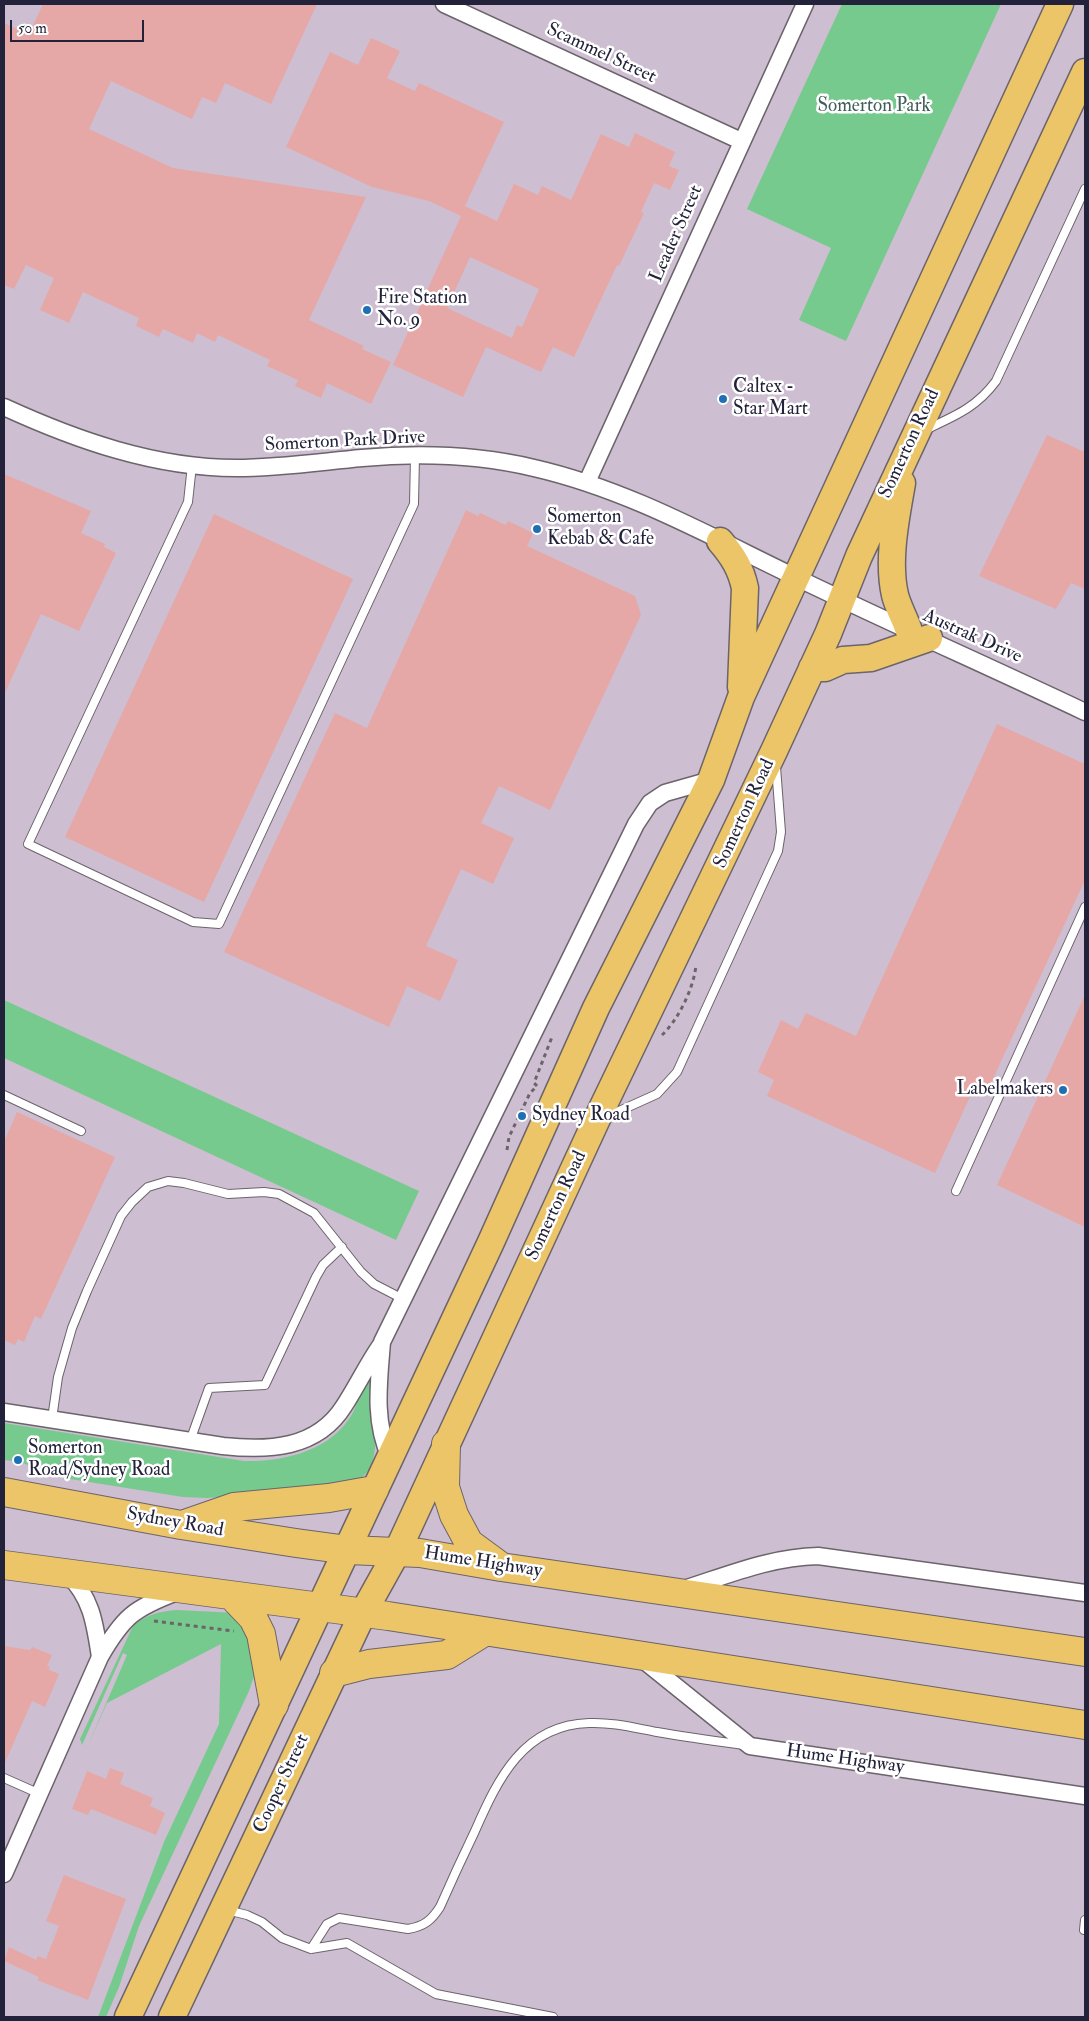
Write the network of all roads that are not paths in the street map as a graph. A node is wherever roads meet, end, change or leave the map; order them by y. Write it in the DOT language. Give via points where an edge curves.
graph roads {
  1 [pos="444,4"];
  2 [pos="805,4"];
  3 [pos="1060,4"];
  4 [pos="1085,72"];
  5 [pos="741,141"];
  6 [pos="1085,189"];
  7 [pos="4,407"];
  8 [pos="911,442"];
  9 [pos="415,456"];
  10 [pos="192,465"];
  11 [pos="587,482"];
  12 [pos="720,540"];
  13 [pos="796,577"];
  14 [pos="842,598"];
  15 [pos="919,635"];
  16 [pos="812,668"];
  17 [pos="741,697"];
  18 [pos="1085,712"];
  19 [pos="774,750"];
  20 [pos="712,780"];
  21 [pos="1085,908"];
  22 [pos="4,1095"];
  23 [pos="596,1121"];
  24 [pos="81,1131"];
  25 [pos="956,1191"];
  26 [pos="342,1247"];
  27 [pos="403,1299"];
  28 [pos="382,1342"];
  29 [pos="4,1412"];
  30 [pos="52,1419"];
  31 [pos="190,1441"];
  32 [pos="446,1444"];
  33 [pos="390,1457"];
  34 [pos="374,1490"];
  35 [pos="4,1492"];
  36 [pos="181,1525"];
  37 [pos="348,1550"];
  38 [pos="397,1552"];
  39 [pos="4,1566"];
  40 [pos="500,1567"];
  41 [pos="68,1575"];
  42 [pos="183,1590"];
  43 [pos="677,1591"];
  44 [pos="1085,1593"];
  45 [pos="232,1596"];
  46 [pos="320,1609"];
  47 [pos="363,1613"];
  48 [pos="484,1632"];
  49 [pos="1085,1652"];
  50 [pos="635,1654"];
  51 [pos="100,1657"];
  52 [pos="334,1673"];
  53 [pos="274,1705"];
  54 [pos="1085,1725"];
  55 [pos="750,1746"];
  56 [pos="4,1778"];
  57 [pos="40,1794"];
  58 [pos="1085,1796"];
  59 [pos="4,1874"];
  60 [pos="222,1910"];
  61 [pos="1085,1920"];
  62 [pos="1084,1930"];
  63 [pos="310,1949"];
  64 [pos="149,1974"];
  65 [pos="184,1990"];
  66 [pos="128,2017"];
  67 [pos="172,2017"];
  68 [pos="553,2017"];
  1 -- 5 [label="street, Scammel Street"];
  2 -- 5 [label="street, Leader Street"];
  3 -- 13 [label="main road"];
  4 -- 8 [label="main road, Somerton Road"];
  5 -- 11 [label="street, Leader Street"];
  6 -- 8 [label="lane" via="996,381 985,397"];
  7 -- 10 [label="street, Somerton Park Drive" via="88,441 132,454"];
  8 -- 14 [label="main road, Somerton Road"];
  8 -- 15 [label="main road" via="895,525 893,572 896,595"];
  9 -- 10 [label="street, Somerton Park Drive" via="282,467"];
  9 -- 10 [label="lane" via="414,504 219,924 194,922 28,844 188,502"];
  9 -- 11 [label="street, Somerton Park Drive" via="531,467"];
  11 -- 12 [label="street, Somerton Park Drive"];
  12 -- 13 [label="street, Somerton Park Drive"];
  12 -- 17 [label="main road" via="734,557 746,588"];
  13 -- 14 [label="street, Austrak Drive"];
  13 -- 17 [label="main road"];
  14 -- 15 [label="street, Austrak Drive"];
  14 -- 16 [label="main road, Somerton Road"];
  15 -- 16 [label="main road" via="871,658 843,660 825,668"];
  15 -- 18 [label="street, Austrak Drive"];
  16 -- 19 [label="main road, Somerton Road"];
  17 -- 20 [label="main road"];
  19 -- 23 [label="main road, Somerton Road"];
  19 -- 23 [label="lane" via="782,832 778,851 678,1072 657,1094"];
  20 -- 27 [label="street" via="665,793 650,803 636,824"];
  20 -- 33 [label="main road" via="596,1008"];
  21 -- 25 [label="lane"];
  22 -- 24 [label="lane"];
  23 -- 32 [label="main road, Somerton Road"];
  26 -- 27 [label="lane" via="374,1284"];
  26 -- 30 [label="lane" via="314,1213 279,1194 228,1194 168,1182 148,1188 121,1216 87,1291 72,1328 58,1378"];
  26 -- 31 [label="lane" via="323,1265 316,1277 265,1385 209,1388"];
  27 -- 28 [label="street"];
  28 -- 31 [label="street" via="344,1407 316,1434 298,1443 255,1449"];
  28 -- 33 [label="street" via="378,1382 380,1429"];
  29 -- 30 [label="street"];
  30 -- 31 [label="street"];
  32 -- 38 [label="main road, Somerton Road"];
  32 -- 40 [label="highway" via="445,1487 454,1515 470,1543"];
  33 -- 34 [label="main road"];
  34 -- 36 [label="highway" via="329,1498 234,1507"];
  34 -- 37 [label="main road"];
  35 -- 36 [label="highway, Sydney Road"];
  36 -- 37 [label="highway, Sydney Road"];
  37 -- 38 [label="highway, Hume Highway"];
  37 -- 46 [label="main road"];
  38 -- 40 [label="highway, Hume Highway"];
  38 -- 47 [label="main road, Cooper Street"];
  39 -- 41 [label="highway"];
  40 -- 43 [label="highway, Hume Highway"];
  41 -- 42 [label="highway"];
  41 -- 51 [label="street" via="77,1584 94,1616"];
  42 -- 45 [label="highway"];
  42 -- 51 [label="street" via="130,1614"];
  43 -- 44 [label="street, Hume Highway" via="766,1562 796,1556 818,1556"];
  43 -- 49 [label="highway, Hume Highway"];
  45 -- 46 [label="highway"];
  45 -- 53 [label="highway" via="253,1618 261,1634"];
  46 -- 47 [label="highway"];
  46 -- 53 [label="main road"];
  47 -- 48 [label="highway"];
  47 -- 52 [label="main road, Cooper Street"];
  48 -- 50 [label="highway"];
  48 -- 52 [label="highway" via="447,1655 369,1664"];
  50 -- 54 [label="highway"];
  50 -- 55 [label="street"];
  51 -- 57 [label="street"];
  52 -- 60 [label="main road, Cooper Street"];
  53 -- 64 [label="main road"];
  55 -- 58 [label="street, Hume Highway"];
  55 -- 63 [label="lane" via="588,1722 545,1734 528,1745 498,1781 431,1921 408,1929 339,1918 327,1924"];
  56 -- 57 [label="lane"];
  57 -- 59 [label="street"];
  60 -- 63 [label="lane" via="247,1915 282,1938"];
  60 -- 65 [label="main road, Cooper Street"];
  61 -- 62 [label="lane"];
  63 -- 68 [label="lane" via="348,1943 436,1994"];
  64 -- 65 [label="main road"];
  64 -- 66 [label="main road"];
  65 -- 67 [label="main road, Cooper Street"];
}
